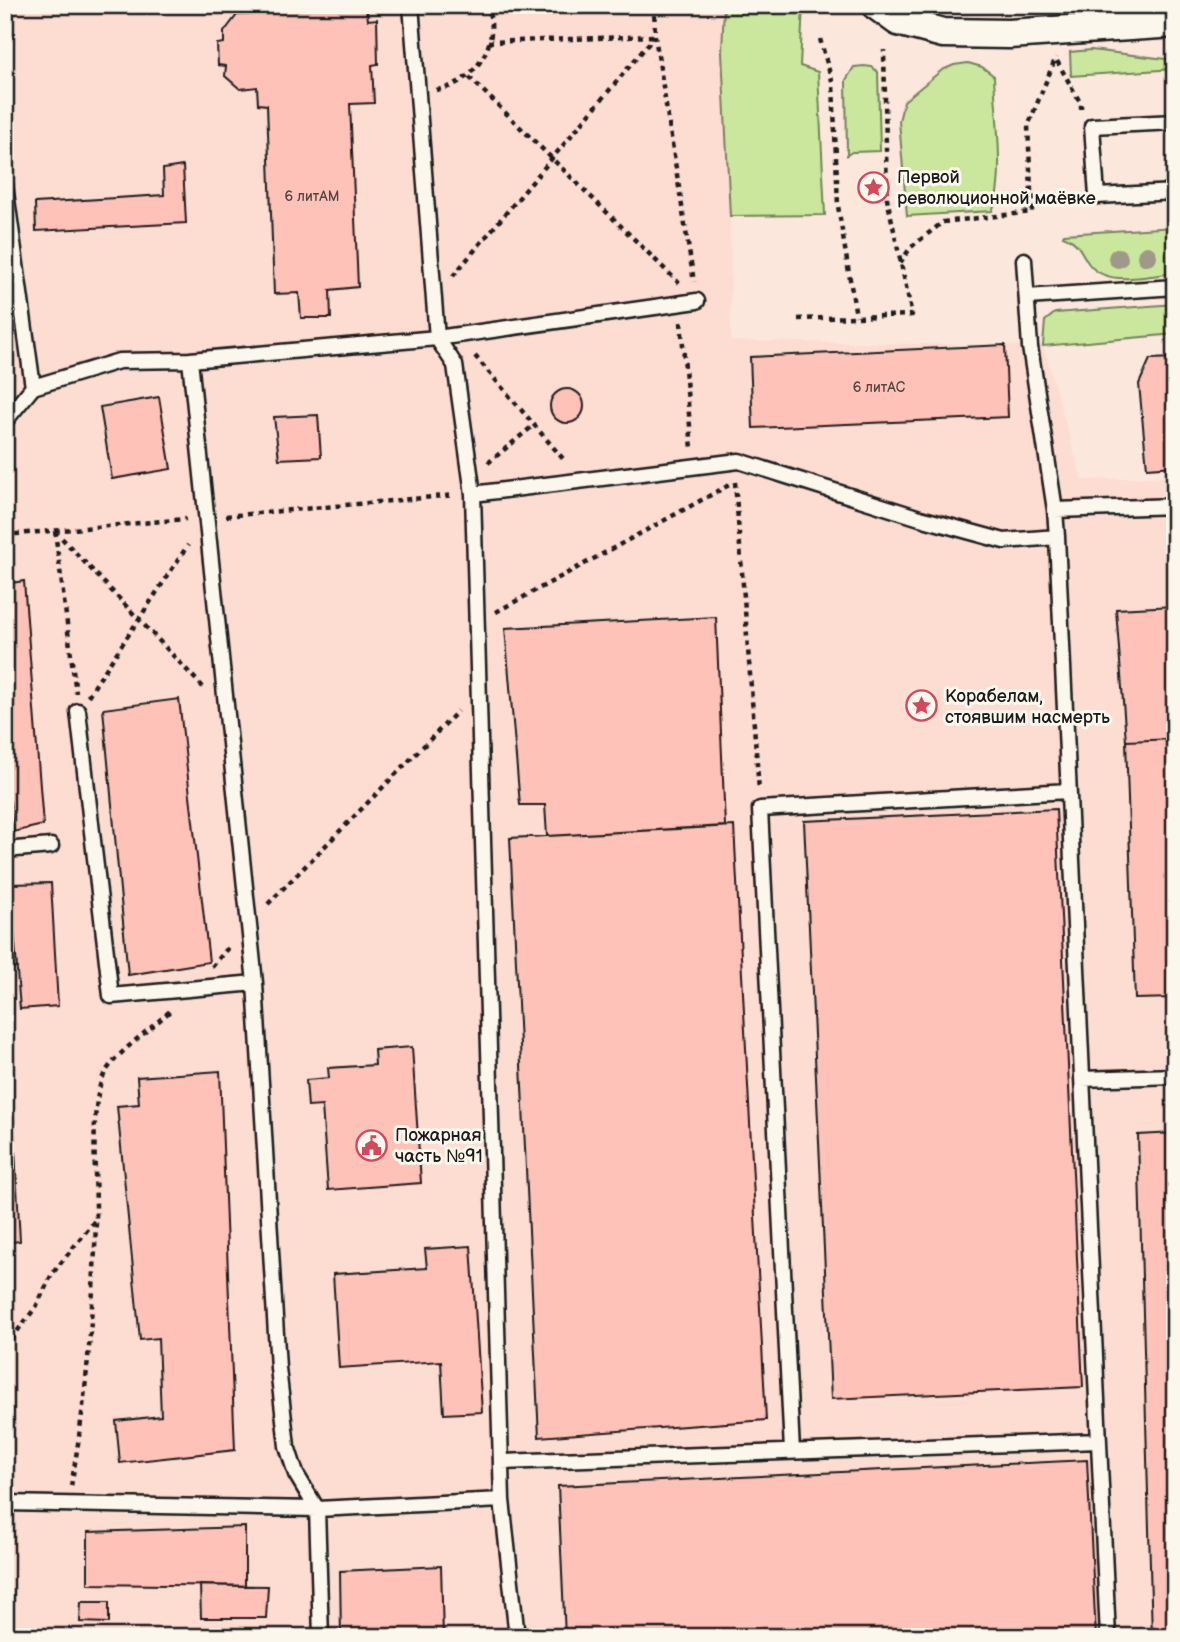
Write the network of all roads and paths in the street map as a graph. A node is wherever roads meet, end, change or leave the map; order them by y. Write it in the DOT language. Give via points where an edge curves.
graph roads {
  1 [pos="411,5"];
  2 [pos="587,5"];
  3 [pos="654,5"];
  4 [pos="876,5"];
  5 [pos="487,7"];
  6 [pos="1175,23"];
  7 [pos="655,36"];
  8 [pos="820,39"];
  9 [pos="488,42"];
  10 [pos="1056,49"];
  11 [pos="884,50"];
  12 [pos="1056,60"];
  13 [pos="469,77"];
  14 [pos="418,93"];
  15 [pos="1175,122"];
  16 [pos="1092,126"];
  17 [pos="551,159"];
  18 [pos="5,185"];
  19 [pos="1175,192"];
  20 [pos="1097,197"];
  21 [pos="1031,198"];
  22 [pos="1024,260"];
  23 [pos="900,263"];
  24 [pos="1175,287"];
  25 [pos="1027,297"];
  26 [pos="434,298"];
  27 [pos="697,301"];
  28 [pos="679,303"];
  29 [pos="856,316"];
  30 [pos="798,318"];
  31 [pos="456,335"];
  32 [pos="437,338"];
  33 [pos="190,360"];
  34 [pos="33,387"];
  35 [pos="5,421"];
  36 [pos="534,425"];
  37 [pos="694,467"];
  38 [pos="762,467"];
  39 [pos="471,477"];
  40 [pos="581,481"];
  41 [pos="735,482"];
  42 [pos="473,494"];
  43 [pos="1175,506"];
  44 [pos="1055,510"];
  45 [pos="206,517"];
  46 [pos="55,531"];
  47 [pos="5,535"];
  48 [pos="1057,537"];
  49 [pos="138,619"];
  50 [pos="477,622"];
  51 [pos="479,690"];
  52 [pos="78,711"];
  53 [pos="227,713"];
  54 [pos="1068,791"];
  55 [pos="760,809"];
  56 [pos="51,846"];
  57 [pos="5,850"];
  58 [pos="249,923"];
  59 [pos="255,983"];
  60 [pos="194,988"];
  61 [pos="1175,1076"];
  62 [pos="1082,1079"];
  63 [pos="96,1218"];
  64 [pos="5,1347"];
  65 [pos="1099,1441"];
  66 [pos="792,1451"];
  67 [pos="501,1462"];
  68 [pos="502,1500"];
  69 [pos="5,1503"];
  70 [pos="67,1505"];
  71 [pos="317,1509"];
  72 [pos="321,1637"];
  73 [pos="517,1637"];
  74 [pos="1108,1637"];
  1 -- 14 [label="lane"];
  2 -- 5 [label="path"];
  3 -- 7 [label="path"];
  4 -- 6 [label="street" via="898,21 943,33 1009,34"];
  5 -- 9 [label="path"];
  7 -- 9 [label="path"];
  7 -- 17 [label="path"];
  7 -- 27 [label="path"];
  8 -- 29 [label="path" via="833,84 838,206"];
  9 -- 13 [label="path" via="485,56"];
  10 -- 12 [label="path"];
  11 -- 23 [label="path" via="887,198"];
  12 -- 16 [label="path"];
  12 -- 21 [label="path" via="1028,127"];
  13 -- 14 [label="path" via="450,89"];
  13 -- 17 [label="path"];
  14 -- 26 [label="lane"];
  15 -- 16 [label="lane"];
  16 -- 20 [label="lane"];
  17 -- 26 [label="path"];
  17 -- 27 [label="path"];
  18 -- 34 [label="lane"];
  19 -- 20 [label="lane"];
  20 -- 21 [label="path"];
  21 -- 23 [label="path" via="1032,212 943,222 911,247"];
  22 -- 25 [label="lane"];
  23 -- 29 [label="path" via="912,315"];
  24 -- 25 [label="lane"];
  25 -- 44 [label="lane" via="1030,347"];
  26 -- 32 [label="lane"];
  27 -- 28 [label="lane"];
  28 -- 31 [label="lane"];
  28 -- 37 [label="path"];
  29 -- 30 [label="path"];
  31 -- 32 [label="lane"];
  31 -- 36 [label="path"];
  32 -- 33 [label="lane"];
  32 -- 39 [label="lane" via="455,365"];
  33 -- 34 [label="lane" via="118,361"];
  33 -- 45 [label="lane"];
  34 -- 35 [label="lane"];
  36 -- 39 [label="path"];
  36 -- 40 [label="path"];
  37 -- 38 [label="lane" via="739,461"];
  37 -- 40 [label="lane"];
  38 -- 41 [label="path"];
  38 -- 48 [label="lane" via="1004,541"];
  39 -- 42 [label="lane"];
  40 -- 42 [label="lane"];
  41 -- 50 [label="path"];
  41 -- 55 [label="path"];
  42 -- 45 [label="path"];
  42 -- 50 [label="lane"];
  43 -- 44 [label="lane"];
  44 -- 48 [label="lane"];
  45 -- 46 [label="path"];
  45 -- 49 [label="path"];
  45 -- 53 [label="lane"];
  46 -- 47 [label="path"];
  46 -- 49 [label="path"];
  46 -- 52 [label="path"];
  48 -- 54 [label="lane"];
  49 -- 52 [label="path"];
  49 -- 53 [label="path"];
  50 -- 51 [label="lane"];
  51 -- 58 [label="path"];
  51 -- 67 [label="lane"];
  52 -- 60 [label="lane" via="111,996"];
  53 -- 58 [label="lane"];
  54 -- 55 [label="lane"];
  54 -- 62 [label="lane"];
  55 -- 66 [label="lane"];
  56 -- 57 [label="lane"];
  58 -- 59 [label="lane"];
  58 -- 60 [label="path"];
  59 -- 60 [label="lane"];
  59 -- 71 [label="lane" via="278,1368 287,1446 296,1474"];
  60 -- 63 [label="path" via="105,1074 96,1102"];
  61 -- 62 [label="lane"];
  62 -- 65 [label="lane"];
  63 -- 64 [label="path" via="52,1274 36,1307"];
  63 -- 70 [label="path" via="82,1426"];
  65 -- 66 [label="lane"];
  65 -- 74 [label="lane"];
  66 -- 67 [label="lane"];
  67 -- 68 [label="lane"];
  68 -- 71 [label="lane"];
  68 -- 73 [label="lane"];
  69 -- 70 [label="lane"];
  70 -- 71 [label="lane"];
  71 -- 72 [label="lane"];
}
